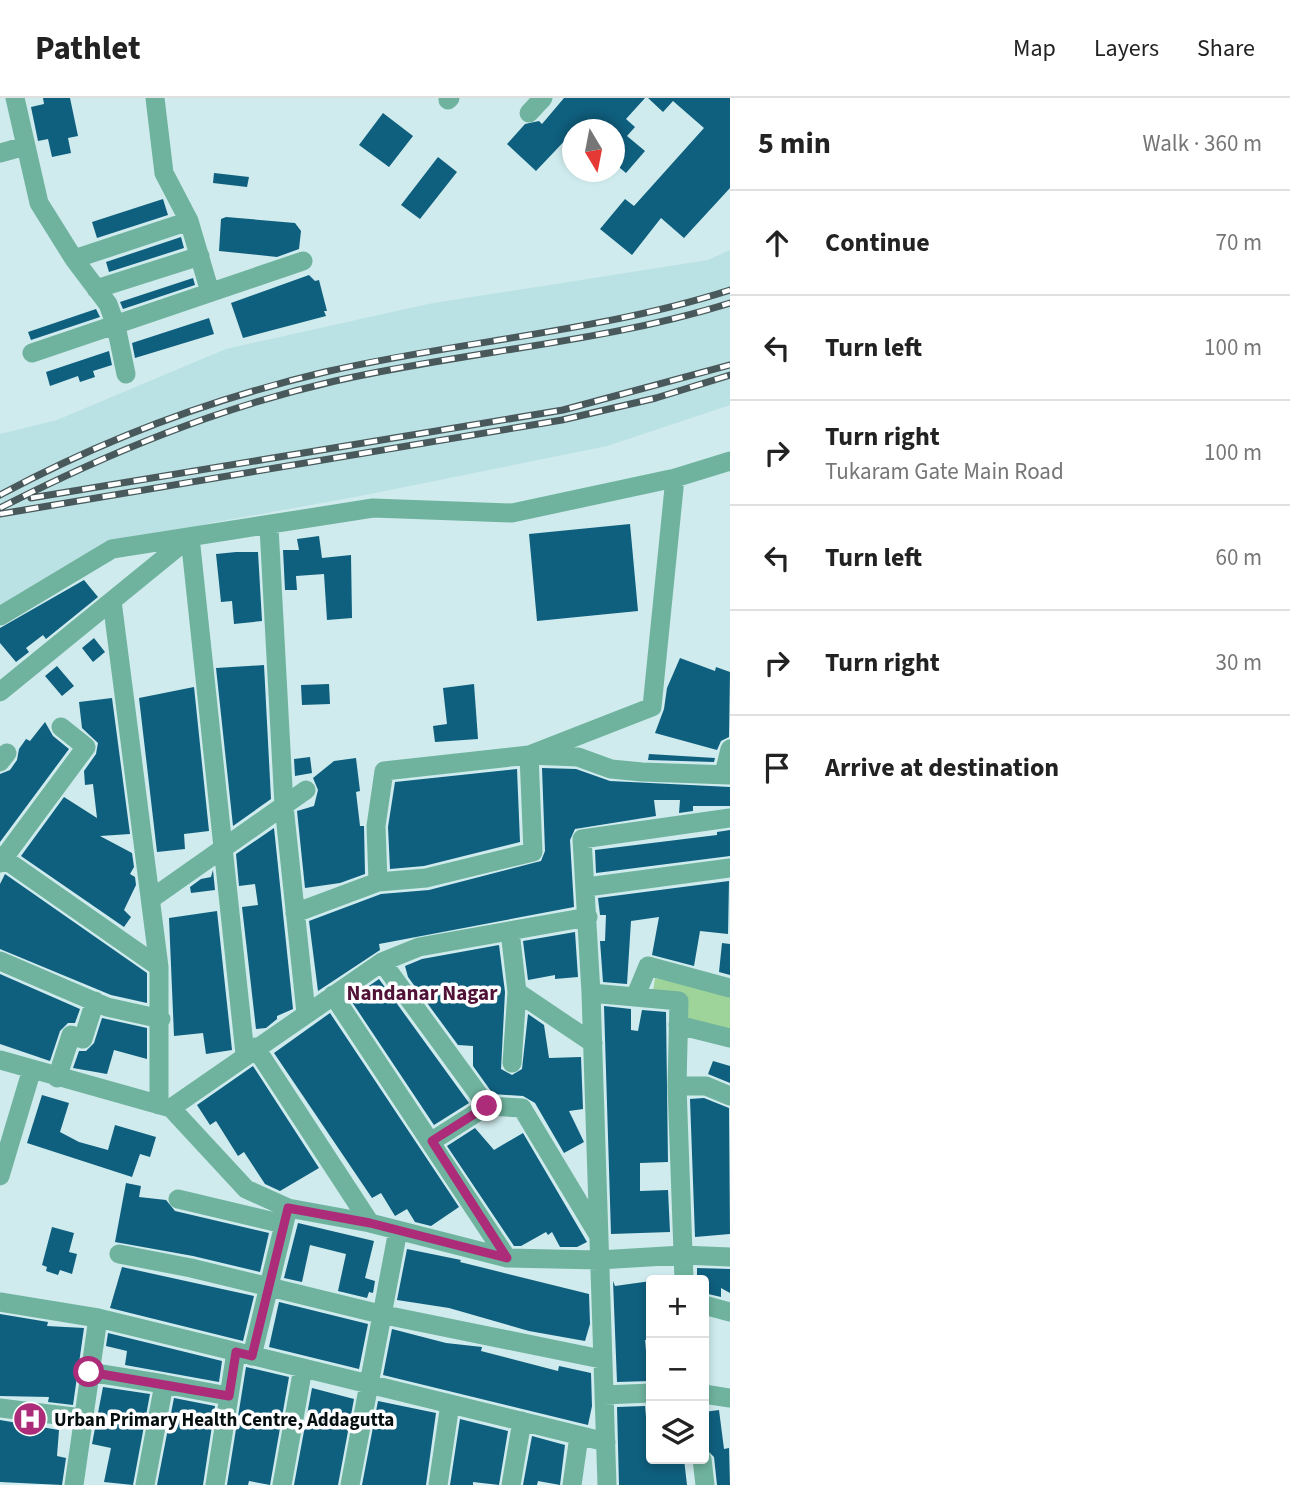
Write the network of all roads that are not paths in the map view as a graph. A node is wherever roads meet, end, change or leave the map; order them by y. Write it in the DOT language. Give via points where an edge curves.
graph roads {
  1 [pos="15,98"];
  2 [pos="543,98"];
  3 [pos="160,104"];
  4 [pos="529,113"];
  5 [pos="25,146"];
  6 [pos="0,153"];
  7 [pos="189,221"];
  8 [pos="200,256"];
  9 [pos="74,260"];
  10 [pos="303,261"];
  11 [pos="96,289"];
  12 [pos="210,292"];
  13 [pos="116,326"];
  14 [pos="32,353"];
  15 [pos="126,374"];
  16 [pos="730,461"];
  17 [pos="675,478"];
  18 [pos="269,527"];
  19 [pos="190,537"];
  20 [pos="112,601"];
  21 [pos="0,616"];
  22 [pos="0,692"];
  23 [pos="61,727"];
  24 [pos="730,749"];
  25 [pos="528,755"];
  26 [pos="727,775"];
  27 [pos="306,790"];
  28 [pos="284,806"];
  29 [pos="730,818"];
  30 [pos="225,845"];
  31 [pos="1,859"];
  32 [pos="730,868"];
  33 [pos="378,882"];
  34 [pos="587,887"];
  35 [pos="150,899"];
  36 [pos="295,913"];
  37 [pos="588,917"];
  38 [pos="510,931"];
  39 [pos="0,961"];
  40 [pos="382,962"];
  41 [pos="159,967"];
  42 [pos="730,988"];
  43 [pos="517,992"];
  44 [pos="591,993"];
  45 [pos="333,995"];
  46 [pos="636,995"];
  47 [pos="95,1001"];
  48 [pos="306,1013"];
  49 [pos="162,1019"];
  50 [pos="678,1025"];
  51 [pos="730,1038"];
  52 [pos="593,1043"];
  53 [pos="250,1051"];
  54 [pos="0,1059"];
  55 [pos="512,1063"];
  56 [pos="32,1069"];
  57 [pos="57,1078"];
  58 [pos="677,1086"];
  59 [pos="730,1096"];
  60 [pos="487,1106"];
  61 [pos="165,1107"];
  62 [pos="432,1141"];
  63 [pos="0,1176"];
  64 [pos="178,1199"];
  65 [pos="285,1216"];
  66 [pos="370,1223"];
  67 [pos="398,1230"];
  68 [pos="600,1237"];
  69 [pos="118,1254"];
  70 [pos="682,1255"];
  71 [pos="730,1257"];
  72 [pos="507,1258"];
  73 [pos="598,1260"];
  74 [pos="684,1275"];
  75 [pos="268,1287"];
  76 [pos="0,1302"];
  77 [pos="709,1306"];
  78 [pos="730,1312"];
  79 [pos="380,1314"];
  80 [pos="97,1318"];
  81 [pos="244,1354"];
  82 [pos="601,1359"];
  83 [pos="303,1368"];
  84 [pos="89,1372"];
  85 [pos="164,1384"];
  86 [pos="368,1385"];
  87 [pos="646,1394"];
  88 [pos="604,1395"];
  89 [pos="709,1395"];
  90 [pos="229,1396"];
  91 [pos="730,1398"];
  92 [pos="450,1404"];
  93 [pos="0,1408"];
  94 [pos="82,1418"];
  95 [pos="522,1420"];
  96 [pos="579,1436"];
  97 [pos="606,1442"];
  98 [pos="703,1464"];
  99 [pos="74,1485"];
  100 [pos="145,1485"];
  101 [pos="215,1485"];
  102 [pos="282,1485"];
  103 [pos="350,1485"];
  104 [pos="438,1485"];
  105 [pos="511,1485"];
  106 [pos="572,1485"];
  107 [pos="607,1485"];
  108 [pos="705,1485"];
  1 -- 5 [label="street"];
  2 -- 4 [label="street"];
  3 -- 7 [label="street" via="164,173"];
  5 -- 6 [label="street"];
  5 -- 9 [label="street" via="39,203"];
  7 -- 8 [label="street"];
  7 -- 9 [label="street"];
  8 -- 11 [label="street"];
  8 -- 12 [label="street"];
  9 -- 11 [label="street"];
  10 -- 12 [label="street"];
  11 -- 13 [label="street"];
  12 -- 13 [label="street"];
  13 -- 14 [label="street"];
  13 -- 15 [label="street"];
  16 -- 17 [label="street"];
  17 -- 18 [label="street" via="512,513 373,508"];
  17 -- 25 [label="street" via="652,707"];
  18 -- 19 [label="street"];
  18 -- 28 [label="street"];
  19 -- 20 [label="street"];
  19 -- 21 [label="street" via="111,549"];
  19 -- 30 [label="street"];
  20 -- 22 [label="street"];
  20 -- 35 [label="street"];
  23 -- 31 [label="street" via="86,747"];
  24 -- 26 [label="street"];
  25 -- 26 [label="street" via="578,757 611,769"];
  25 -- 33 [label="street" via="533,852 426,878"];
  25 -- 33 [label="street" via="384,771 376,826"];
  27 -- 28 [label="street"];
  28 -- 30 [label="street"];
  28 -- 36 [label="street"];
  29 -- 34 [label="street" via="582,839"];
  30 -- 35 [label="street"];
  30 -- 53 [label="street"];
  31 -- 41 [label="street"];
  32 -- 34 [label="street"];
  33 -- 36 [label="street"];
  34 -- 37 [label="street"];
  35 -- 41 [label="street"];
  36 -- 48 [label="street"];
  37 -- 38 [label="street"];
  37 -- 44 [label="street"];
  38 -- 40 [label="street" via="419,947"];
  38 -- 43 [label="street"];
  39 -- 47 [label="street"];
  40 -- 45 [label="street"];
  40 -- 60 [label="street"];
  41 -- 49 [label="street"];
  42 -- 46 [label="street" via="648,966"];
  43 -- 52 [label="street"];
  43 -- 55 [label="street"];
  44 -- 46 [label="street"];
  44 -- 52 [label="street"];
  45 -- 48 [label="street"];
  45 -- 62 [label="street"];
  46 -- 50 [label="street" via="679,1002"];
  47 -- 49 [label="street"];
  47 -- 57 [label="street" via="83,1039 71,1035"];
  48 -- 53 [label="street"];
  49 -- 61 [label="street"];
  50 -- 51 [label="street"];
  50 -- 58 [label="street"];
  52 -- 68 [label="street"];
  53 -- 61 [label="street"];
  53 -- 66 [label="street"];
  54 -- 56 [label="street"];
  56 -- 57 [label="street"];
  56 -- 63 [label="street"];
  57 -- 61 [label="street"];
  58 -- 59 [label="street" via="706,1086"];
  58 -- 70 [label="street"];
  60 -- 62 [label="street"];
  60 -- 68 [label="street" via="522,1108"];
  61 -- 65 [label="street" via="247,1189"];
  62 -- 72 [label="street"];
  64 -- 65 [label="street"];
  65 -- 66 [label="street"];
  65 -- 75 [label="street"];
  66 -- 67 [label="street"];
  67 -- 72 [label="street"];
  67 -- 79 [label="street"];
  68 -- 73 [label="street"];
  69 -- 75 [label="street"];
  70 -- 71 [label="street"];
  70 -- 73 [label="street"];
  70 -- 74 [label="street"];
  72 -- 73 [label="street"];
  73 -- 82 [label="street"];
  75 -- 79 [label="street"];
  75 -- 81 [label="street"];
  76 -- 80 [label="street"];
  77 -- 78 [label="street"];
  79 -- 82 [label="street"];
  79 -- 86 [label="street"];
  80 -- 81 [label="street"];
  80 -- 84 [label="street"];
  81 -- 83 [label="street"];
  81 -- 90 [label="street"];
  82 -- 88 [label="street"];
  83 -- 86 [label="street"];
  83 -- 102 [label="street"];
  84 -- 85 [label="street"];
  84 -- 94 [label="street"];
  85 -- 90 [label="street"];
  85 -- 100 [label="street"];
  86 -- 92 [label="street"];
  86 -- 103 [label="street"];
  87 -- 88 [label="street"];
  88 -- 97 [label="street"];
  89 -- 91 [label="street"];
  90 -- 101 [label="street"];
  92 -- 95 [label="street"];
  92 -- 104 [label="street"];
  93 -- 94 [label="street"];
  94 -- 99 [label="street"];
  95 -- 96 [label="street"];
  95 -- 105 [label="street"];
  96 -- 97 [label="street"];
  96 -- 106 [label="street"];
  97 -- 107 [label="street"];
  98 -- 108 [label="street"];
}
